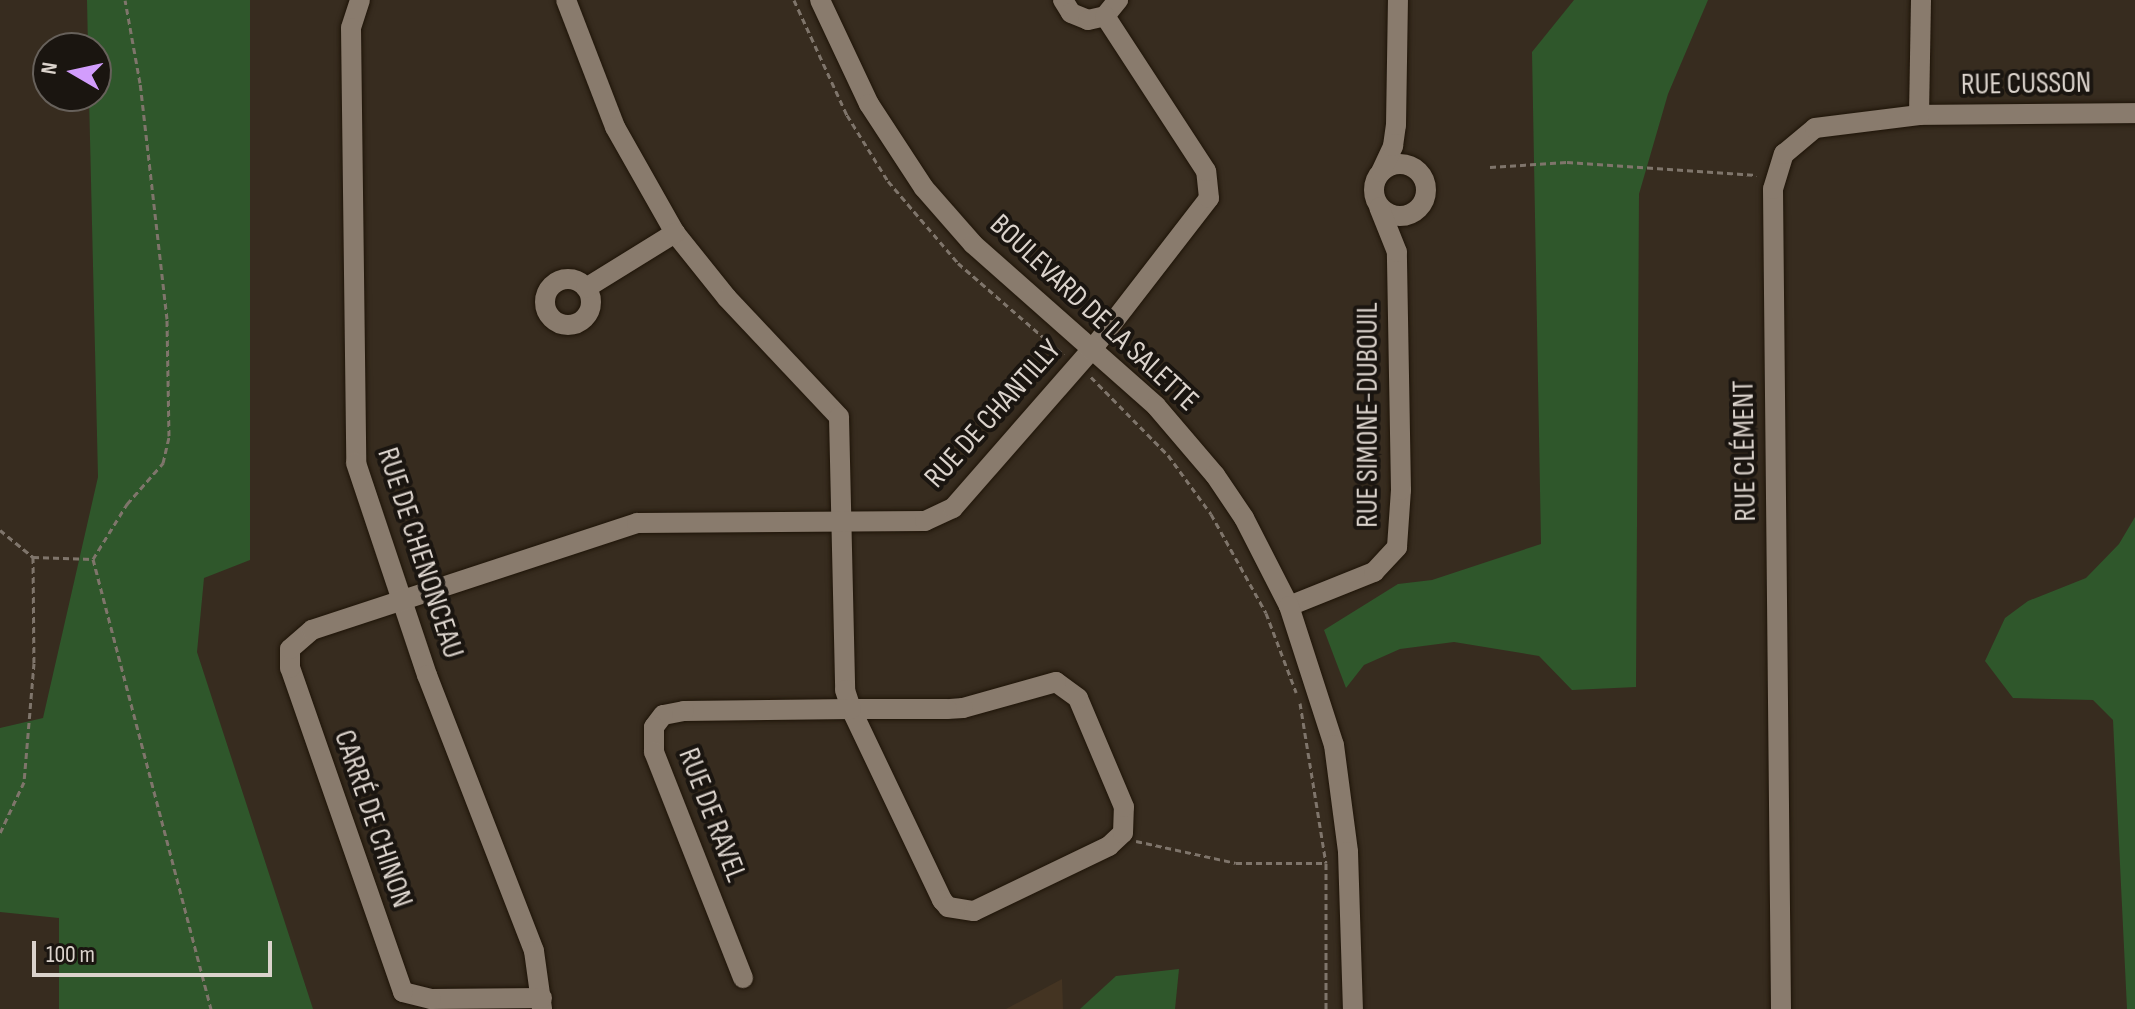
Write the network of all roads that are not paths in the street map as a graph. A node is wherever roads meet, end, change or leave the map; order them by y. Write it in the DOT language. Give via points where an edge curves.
graph roads {
  1 [pos="360,0"];
  2 [pos="566,0"];
  3 [pos="820,0"];
  4 [pos="1063,0"];
  5 [pos="1118,0"];
  6 [pos="1398,0"];
  7 [pos="1921,0"];
  8 [pos="1105,16"];
  9 [pos="2135,113"];
  10 [pos="1919,115"];
  11 [pos="1396,125"];
  12 [pos="1413,167"];
  13 [pos="1381,172"];
  14 [pos="1379,207"];
  15 [pos="1415,212"];
  16 [pos="675,233"];
  17 [pos="1397,252"];
  18 [pos="586,288"];
  19 [pos="1094,347"];
  20 [pos="844,522"];
  21 [pos="402,599"];
  22 [pos="1289,606"];
  23 [pos="851,709"];
  24 [pos="743,978"];
  25 [pos="542,1004"];
  26 [pos="1353,1009"];
  27 [pos="1781,1009"];
  1 -- 21 [label="street, RUE DE CHENONCEAU" via="351,28 354,454"];
  2 -- 16 [label="street" via="615,127"];
  3 -- 19 [label="street, BOULEVARD DE LA SALETTE" via="869,104 924,188 994,264"];
  4 -- 8 [label="street" via="1079,18"];
  5 -- 8 [label="street"];
  6 -- 11 [label="street, RUE SIMONE-DUBOUIL"];
  7 -- 10 [label="street"];
  8 -- 19 [label="street, RUE DE CHANTILLY" via="1206,171 1211,190 1199,215"];
  9 -- 10 [label="street, RUE CUSSON"];
  10 -- 27 [label="street, RUE CLÉMENT" via="1815,128 1784,154 1777,177"];
  11 -- 12 [label="street, RUE SIMONE-DUBOUIL" via="1399,145"];
  11 -- 13 [label="street, RUE SIMONE-DUBOUIL"];
  12 -- 13 [label="street" via="1399,164"];
  12 -- 15 [label="street, RUE SIMONE-DUBOUIL" via="1426,185 1425,200"];
  13 -- 14 [label="street, RUE SIMONE-DUBOUIL" via="1373,189"];
  14 -- 15 [label="street" via="1395,216"];
  14 -- 17 [label="street, RUE SIMONE-DUBOUIL"];
  15 -- 17 [label="street, RUE SIMONE-DUBOUIL"];
  16 -- 18 [label="street"];
  16 -- 20 [label="street" via="727,298 835,410 842,438"];
  17 -- 22 [label="street, RUE SIMONE-DUBOUIL" via="1397,547 1374,572"];
  19 -- 20 [label="street, RUE DE CHANTILLY" via="953,508 925,521"];
  19 -- 22 [label="street, BOULEVARD DE LA SALETTE" via="1156,406 1215,475 1244,518"];
  20 -- 21 [label="street, RUE DE CHANTILLY" via="645,522"];
  20 -- 23 [label="street" via="843,678"];
  21 -- 25 [label="street, RUE DE CHENONCEAU" via="534,951"];
  21 -- 25 [label="street, CARRÉ DE CHINON" via="305,633 288,655 392,969 403,992 415,998"];
  22 -- 26 [label="street, BOULEVARD DE LA SALETTE" via="1334,745 1348,852"];
  23 -- 23 [label="street" via="948,907 966,912 984,908 1109,846 1123,833 1124,807 1078,698 1066,685 1044,683 963,708"];
  23 -- 24 [label="street, RUE DE RAVEL" via="672,712 654,727 661,775"];
}
